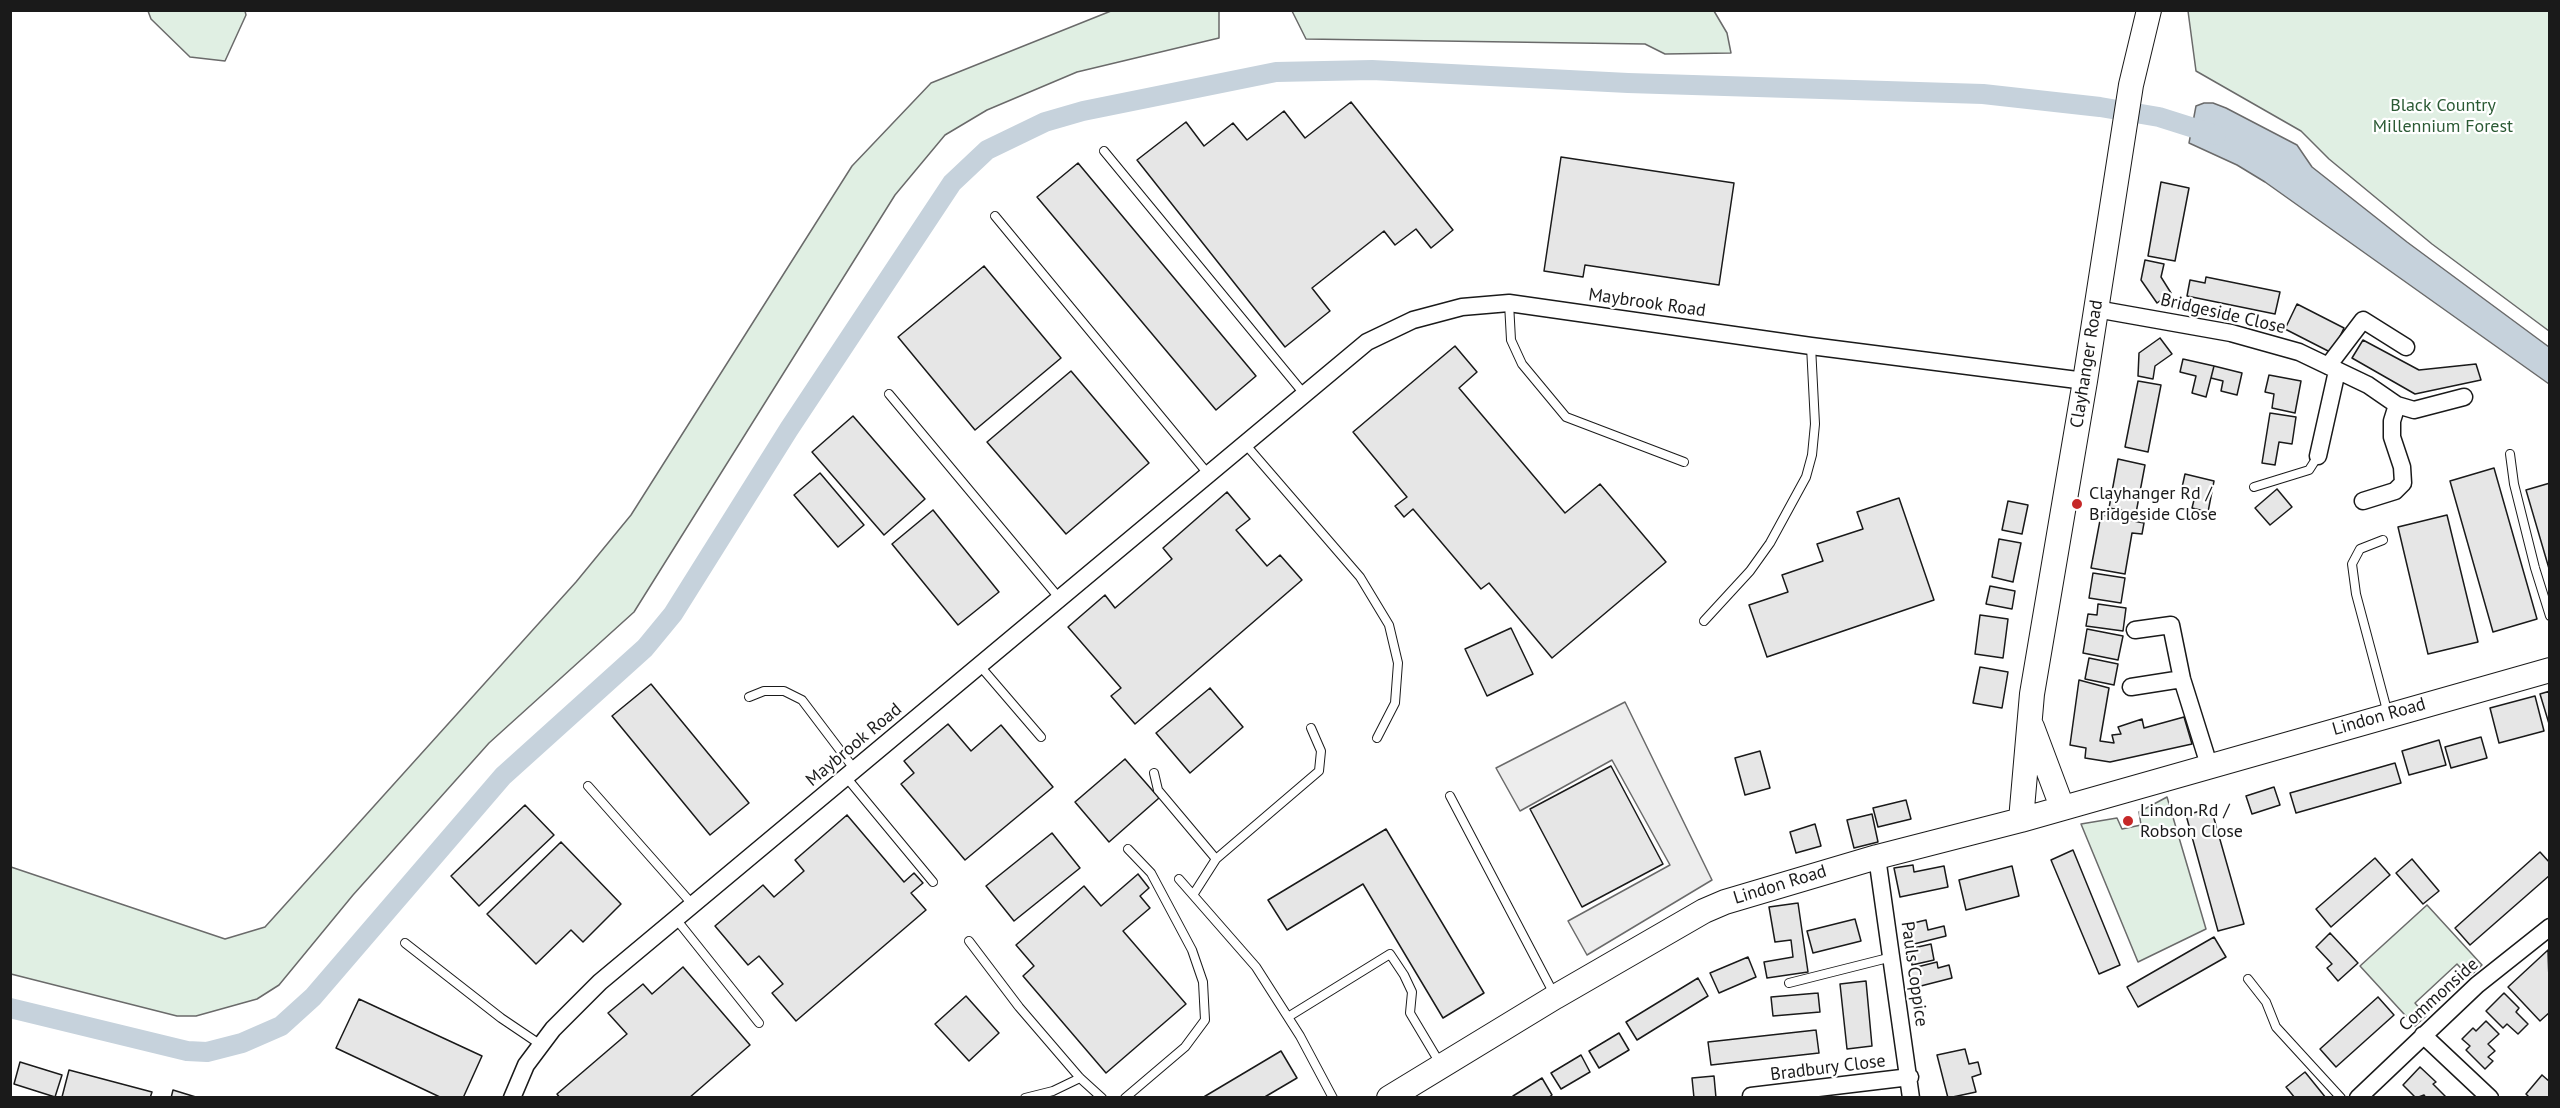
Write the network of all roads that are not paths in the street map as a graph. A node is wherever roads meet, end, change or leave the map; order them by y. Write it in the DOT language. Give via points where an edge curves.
graph roads {
  1 [pos="2149,10"];
  2 [pos="1104,152"];
  3 [pos="995,216"];
  4 [pos="1509,303"];
  5 [pos="2096,309"];
  6 [pos="1811,346"];
  7 [pos="2406,347"];
  8 [pos="2333,369"];
  9 [pos="2085,381"];
  10 [pos="889,394"];
  11 [pos="1305,395"];
  12 [pos="2464,397"];
  13 [pos="2397,405"];
  14 [pos="1246,445"];
  15 [pos="2510,454"];
  16 [pos="2318,456"];
  17 [pos="1684,462"];
  18 [pos="1209,476"];
  19 [pos="2254,487"];
  20 [pos="2363,501"];
  21 [pos="2383,540"];
  22 [pos="1060,599"];
  23 [pos="2550,616"];
  24 [pos="1704,621"];
  25 [pos="2135,630"];
  26 [pos="980,666"];
  27 [pos="2550,670"];
  28 [pos="2182,679"];
  29 [pos="2131,687"];
  30 [pos="749,698"];
  31 [pos="2388,715"];
  32 [pos="2030,719"];
  33 [pos="1311,728"];
  34 [pos="1041,737"];
  35 [pos="1377,738"];
  36 [pos="2209,765"];
  37 [pos="1154,773"];
  38 [pos="851,774"];
  39 [pos="588,786"];
  40 [pos="1450,795"];
  41 [pos="2062,807"];
  42 [pos="2021,820"];
  43 [pos="1128,849"];
  44 [pos="1877,857"];
  45 [pos="1216,860"];
  46 [pos="1179,879"];
  47 [pos="933,882"];
  48 [pos="1193,895"];
  49 [pos="693,905"];
  50 [pos="676,919"];
  51 [pos="2550,927"];
  52 [pos="969,941"];
  53 [pos="405,943"];
  54 [pos="1892,957"];
  55 [pos="2248,979"];
  56 [pos="1790,983"];
  57 [pos="1555,997"];
  58 [pos="1288,1017"];
  59 [pos="759,1023"];
  60 [pos="2423,1035"];
  61 [pos="541,1045"];
  62 [pos="1442,1066"];
  63 [pos="1080,1077"];
  64 [pos="1910,1077"];
  65 [pos="1750,1092"];
  66 [pos="512,1098"];
  67 [pos="1025,1098"];
  68 [pos="1102,1098"];
  69 [pos="1125,1098"];
  70 [pos="1333,1098"];
  71 [pos="1389,1098"];
  72 [pos="1911,1098"];
  73 [pos="2341,1098"];
  74 [pos="2358,1098"];
  75 [pos="2490,1098"];
  1 -- 5 [label="main road, Clayhanger Road" via="2131,85"];
  2 -- 11 [label="lane"];
  3 -- 18 [label="lane"];
  4 -- 6 [label="street, Maybrook Road"];
  4 -- 11 [label="street, Maybrook Road" via="1462,307 1413,320 1367,342"];
  4 -- 17 [label="lane" via="1511,340 1522,364 1566,417"];
  5 -- 8 [label="street, Bridgeside Close" via="2231,333 2299,352"];
  5 -- 9 [label="main road, Clayhanger Road"];
  6 -- 9 [label="street, Maybrook Road"];
  6 -- 24 [label="lane" via="1815,424 1806,477 1770,543"];
  7 -- 8 [label="street" via="2362,320"];
  8 -- 13 [label="street, Bridgeside Close" via="2368,385"];
  8 -- 16 [label="street"];
  9 -- 32 [label="main road, Clayhanger Road"];
  10 -- 22 [label="lane"];
  11 -- 14 [label="street, Maybrook Road"];
  12 -- 13 [label="street" via="2414,410"];
  13 -- 20 [label="street" via="2392,437 2403,483 2395,491"];
  14 -- 18 [label="street, Maybrook Road"];
  14 -- 35 [label="lane" via="1360,577 1389,625 1398,663 1395,703"];
  15 -- 23 [label="lane" via="2514,484"];
  16 -- 19 [label="lane" via="2309,470"];
  18 -- 22 [label="street, Maybrook Road"];
  21 -- 31 [label="lane" via="2360,549 2352,564 2356,594"];
  22 -- 26 [label="street, Maybrook Road"];
  25 -- 28 [label="street" via="2172,625"];
  26 -- 34 [label="lane"];
  26 -- 38 [label="street, Maybrook Road"];
  27 -- 31 [label="main road, Lindon Road"];
  28 -- 29 [label="street"];
  28 -- 36 [label="street"];
  30 -- 38 [label="lane" via="764,691 784,691 802,700"];
  31 -- 36 [label="main road, Lindon Road"];
  32 -- 41 [label="main road, Clayhanger Road"];
  32 -- 42 [label="main road, Clayhanger Road"];
  33 -- 45 [label="lane" via="1321,751 1319,771"];
  36 -- 41 [label="main road, Lindon Road"];
  37 -- 45 [label="lane" via="1158,790"];
  38 -- 47 [label="lane"];
  38 -- 49 [label="street, Maybrook Road"];
  39 -- 49 [label="lane"];
  40 -- 57 [label="lane"];
  41 -- 42 [label="main road, Lindon Road"];
  42 -- 44 [label="main road, Lindon Road"];
  43 -- 69 [label="lane" via="1151,873 1192,950 1203,982 1205,1020 1185,1047"];
  44 -- 54 [label="street, Pauls Coppice"];
  44 -- 57 [label="main road, Lindon Road" via="1752,892 1704,910"];
  45 -- 48 [label="lane"];
  46 -- 48 [label="lane"];
  48 -- 58 [label="lane" via="1256,967"];
  49 -- 50 [label="street, Maybrook Road"];
  50 -- 59 [label="lane"];
  50 -- 61 [label="street, Maybrook Road" via="600,982"];
  51 -- 60 [label="street, Commonside" via="2477,985"];
  52 -- 63 [label="lane"];
  53 -- 61 [label="lane"];
  54 -- 56 [label="lane"];
  54 -- 64 [label="street, Pauls Coppice"];
  55 -- 73 [label="lane" via="2266,1002 2276,1027"];
  57 -- 62 [label="main road, Lindon Road"];
  58 -- 62 [label="lane" via="1390,954 1412,992 1410,1013"];
  58 -- 70 [label="lane"];
  60 -- 74 [label="street, Commonside"];
  60 -- 75 [label="street"];
  61 -- 66 [label="street, Maybrook Road" via="526,1065"];
  62 -- 71 [label="main road, Lindon Road"];
  63 -- 67 [label="lane" via="1053,1091"];
  63 -- 68 [label="lane"];
  64 -- 65 [label="street, Bradbury Close"];
  64 -- 72 [label="street, Pauls Coppice"];
}
